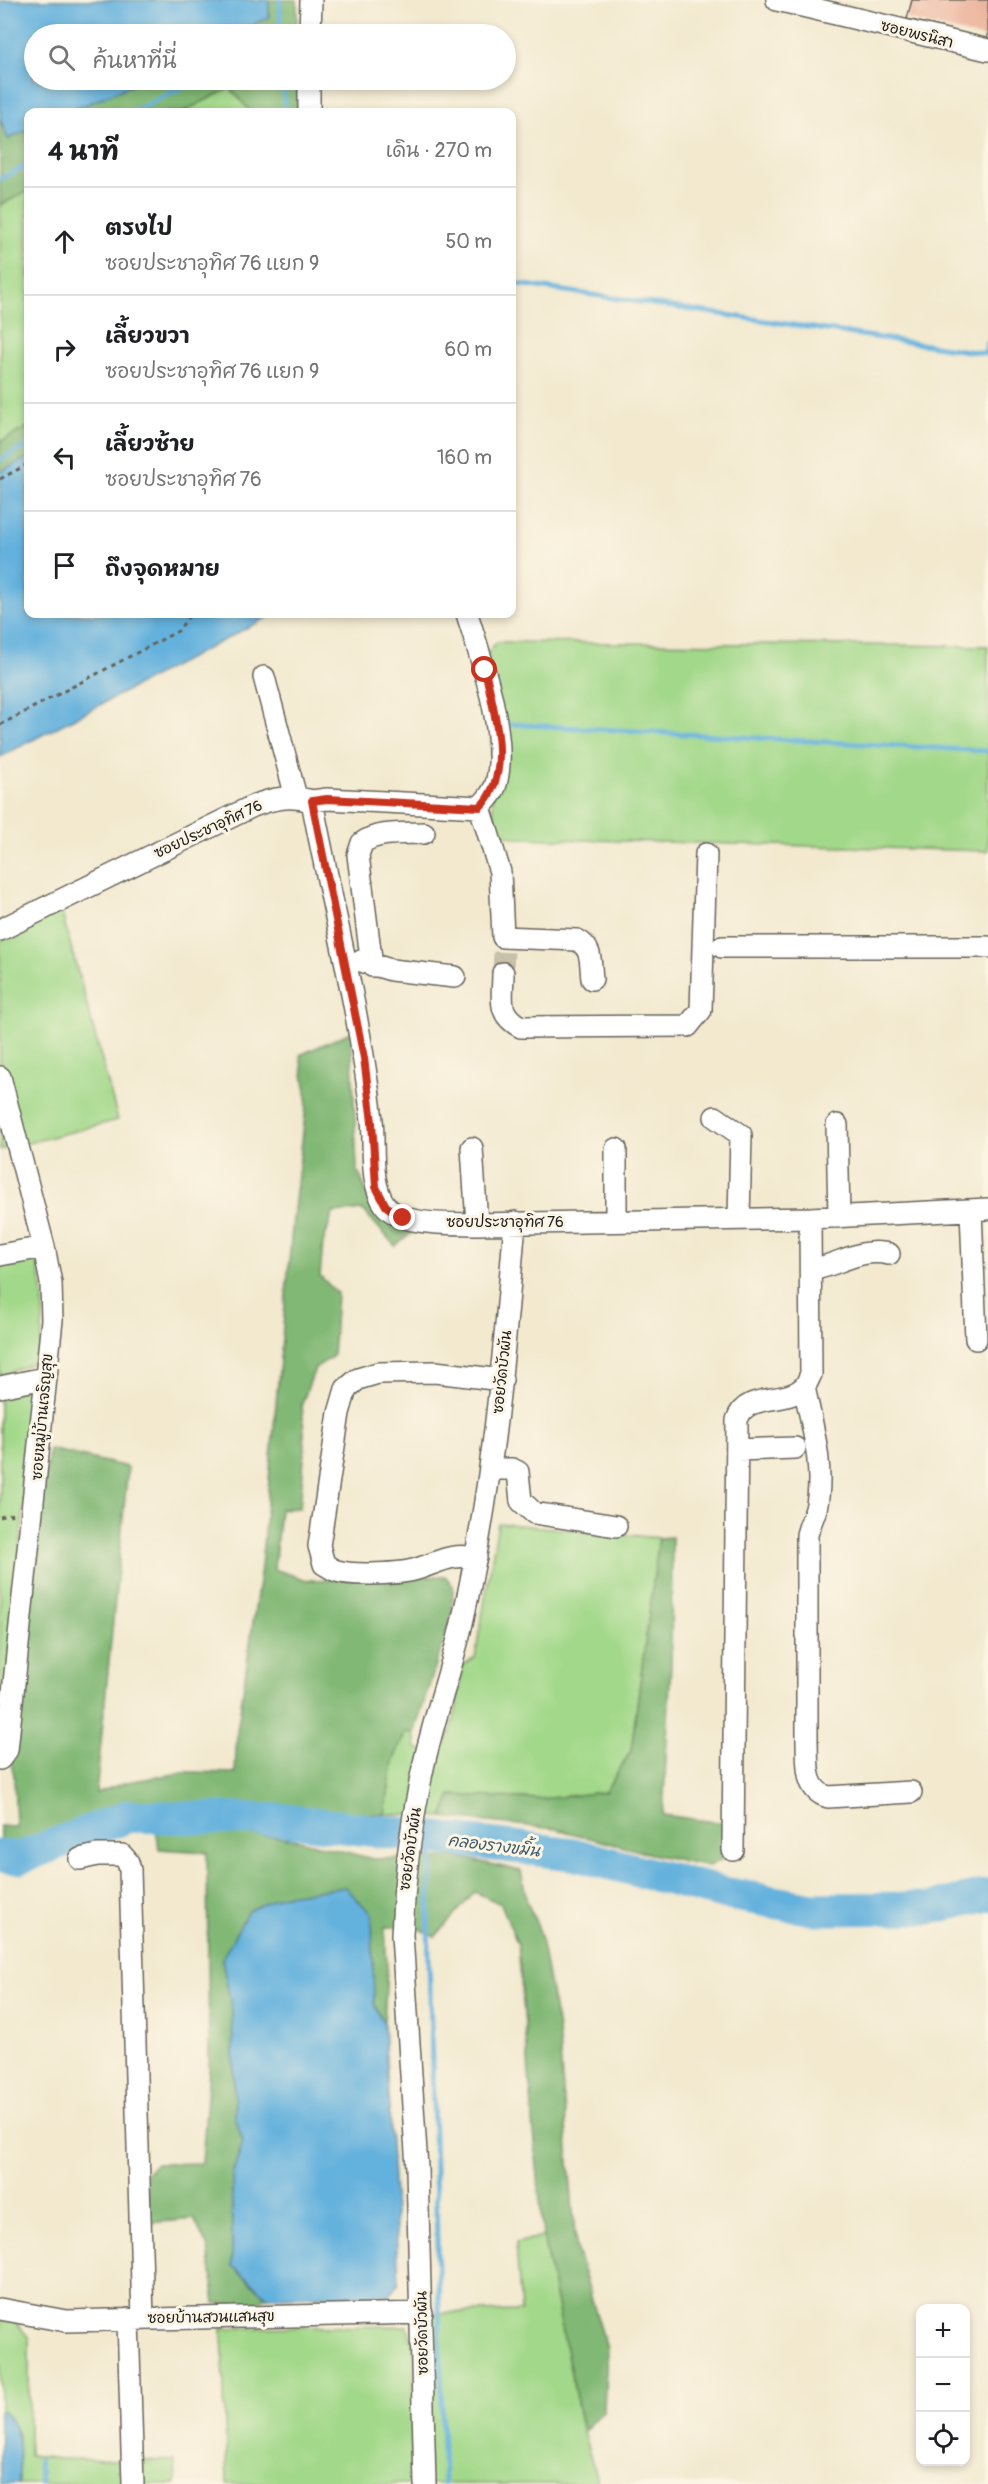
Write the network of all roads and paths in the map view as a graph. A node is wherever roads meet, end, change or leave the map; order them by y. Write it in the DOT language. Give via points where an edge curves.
graph roads {
  1 [pos="311,0"];
  2 [pos="777,0"];
  3 [pos="310,24"];
  4 [pos="988,50"];
  5 [pos="309,90"];
  6 [pos="309,108"];
  7 [pos="24,466"];
  8 [pos="0,479"];
  9 [pos="188,618"];
  10 [pos="468,618"];
  11 [pos="264,677"];
  12 [pos="0,725"];
  13 [pos="304,799"];
  14 [pos="480,807"];
  15 [pos="424,833"];
  16 [pos="706,854"];
  17 [pos="0,930"];
  18 [pos="722,947"];
  19 [pos="988,947"];
  20 [pos="343,955"];
  21 [pos="372,966"];
  22 [pos="503,973"];
  23 [pos="455,977"];
  24 [pos="591,979"];
  25 [pos="0,1077"];
  26 [pos="715,1117"];
  27 [pos="837,1125"];
  28 [pos="472,1148"];
  29 [pos="615,1149"];
  30 [pos="980,1210"];
  31 [pos="838,1216"];
  32 [pos="810,1218"];
  33 [pos="739,1219"];
  34 [pos="616,1221"];
  35 [pos="515,1222"];
  36 [pos="477,1224"];
  37 [pos="44,1247"];
  38 [pos="889,1254"];
  39 [pos="0,1256"];
  40 [pos="811,1270"];
  41 [pos="976,1339"];
  42 [pos="45,1378"];
  43 [pos="502,1380"];
  44 [pos="804,1387"];
  45 [pos="0,1388"];
  46 [pos="795,1448"];
  47 [pos="737,1450"];
  48 [pos="492,1469"];
  49 [pos="616,1526"];
  50 [pos="476,1558"];
  51 [pos="0,1759"];
  52 [pos="911,1792"];
  53 [pos="733,1850"];
  54 [pos="80,1859"];
  55 [pos="0,2309"];
  56 [pos="422,2313"];
  57 [pos="136,2319"];
  58 [pos="133,2484"];
  59 [pos="425,2484"];
  1 -- 3 [label="street"];
  2 -- 4 [label="street, ซอยพรนิสา"];
  5 -- 6 [label="street"];
  7 -- 8 [label="path"];
  9 -- 12 [label="path" via="178,631"];
  10 -- 14 [label="street" via="496,719 497,781 490,798"];
  11 -- 13 [label="street"];
  13 -- 14 [label="street"];
  13 -- 17 [label="street, ซอยประชาอุทิศ 76" via="274,798 253,806"];
  13 -- 20 [label="street, ซอยประชาอุทิศ 76"];
  14 -- 24 [label="street" via="500,872 503,944 577,940 586,944 589,951"];
  15 -- 21 [label="street" via="368,838 362,843 358,855"];
  16 -- 22 [label="street" via="701,1010 688,1026 521,1027 508,1020 503,1008"];
  18 -- 19 [label="street"];
  20 -- 21 [label="street"];
  20 -- 36 [label="street, ซอยประชาอุทิศ 76" via="364,1058 376,1187 386,1206 403,1218"];
  21 -- 23 [label="street"];
  25 -- 37 [label="street, ซอยหมู่บ้านเจริญสุข"];
  26 -- 33 [label="street" via="741,1135"];
  27 -- 31 [label="street"];
  28 -- 36 [label="street"];
  29 -- 34 [label="street"];
  30 -- 31 [label="street, ซอยประชาอุทิศ 76"];
  30 -- 41 [label="street"];
  31 -- 32 [label="street, ซอยประชาอุทิศ 76"];
  32 -- 33 [label="street, ซอยประชาอุทิศ 76"];
  32 -- 40 [label="street"];
  33 -- 34 [label="street, ซอยประชาอุทิศ 76"];
  34 -- 35 [label="street, ซอยประชาอุทิศ 76"];
  35 -- 36 [label="street, ซอยประชาอุทิศ 76"];
  35 -- 43 [label="street, ซอยวัดบัวผัน"];
  37 -- 39 [label="street"];
  37 -- 42 [label="street, ซอยหมู่บ้านเจริญสุข" via="51,1283 52,1320"];
  38 -- 40 [label="street" via="859,1253"];
  40 -- 44 [label="street" via="812,1374"];
  42 -- 45 [label="street"];
  42 -- 51 [label="street, ซอยหมู่บ้านเจริญสุข" via="7,1750"];
  43 -- 48 [label="street, ซอยวัดบัวผัน"];
  43 -- 50 [label="street" via="435,1372 378,1373 357,1379 346,1389 339,1413 320,1546 324,1564 336,1571 360,1574 415,1570 447,1557"];
  44 -- 47 [label="street" via="740,1411"];
  44 -- 52 [label="street" via="819,1483 807,1535 809,1776 813,1790 828,1797"];
  46 -- 47 [label="street"];
  47 -- 53 [label="street"];
  48 -- 49 [label="street" via="518,1472 521,1502 534,1513"];
  48 -- 50 [label="street, ซอยวัดบัวผัน"];
  50 -- 56 [label="street, ซอยวัดบัวผัน" via="416,1804 402,1935"];
  54 -- 57 [label="street" via="122,1855 130,1870"];
  55 -- 57 [label="street, ซอยบ้านสวนแสนสุข" via="66,2321"];
  56 -- 57 [label="street, ซอยบ้านสวนแสนสุข"];
  56 -- 59 [label="street, ซอยวัดบัวผัน"];
  57 -- 58 [label="street"];
}
